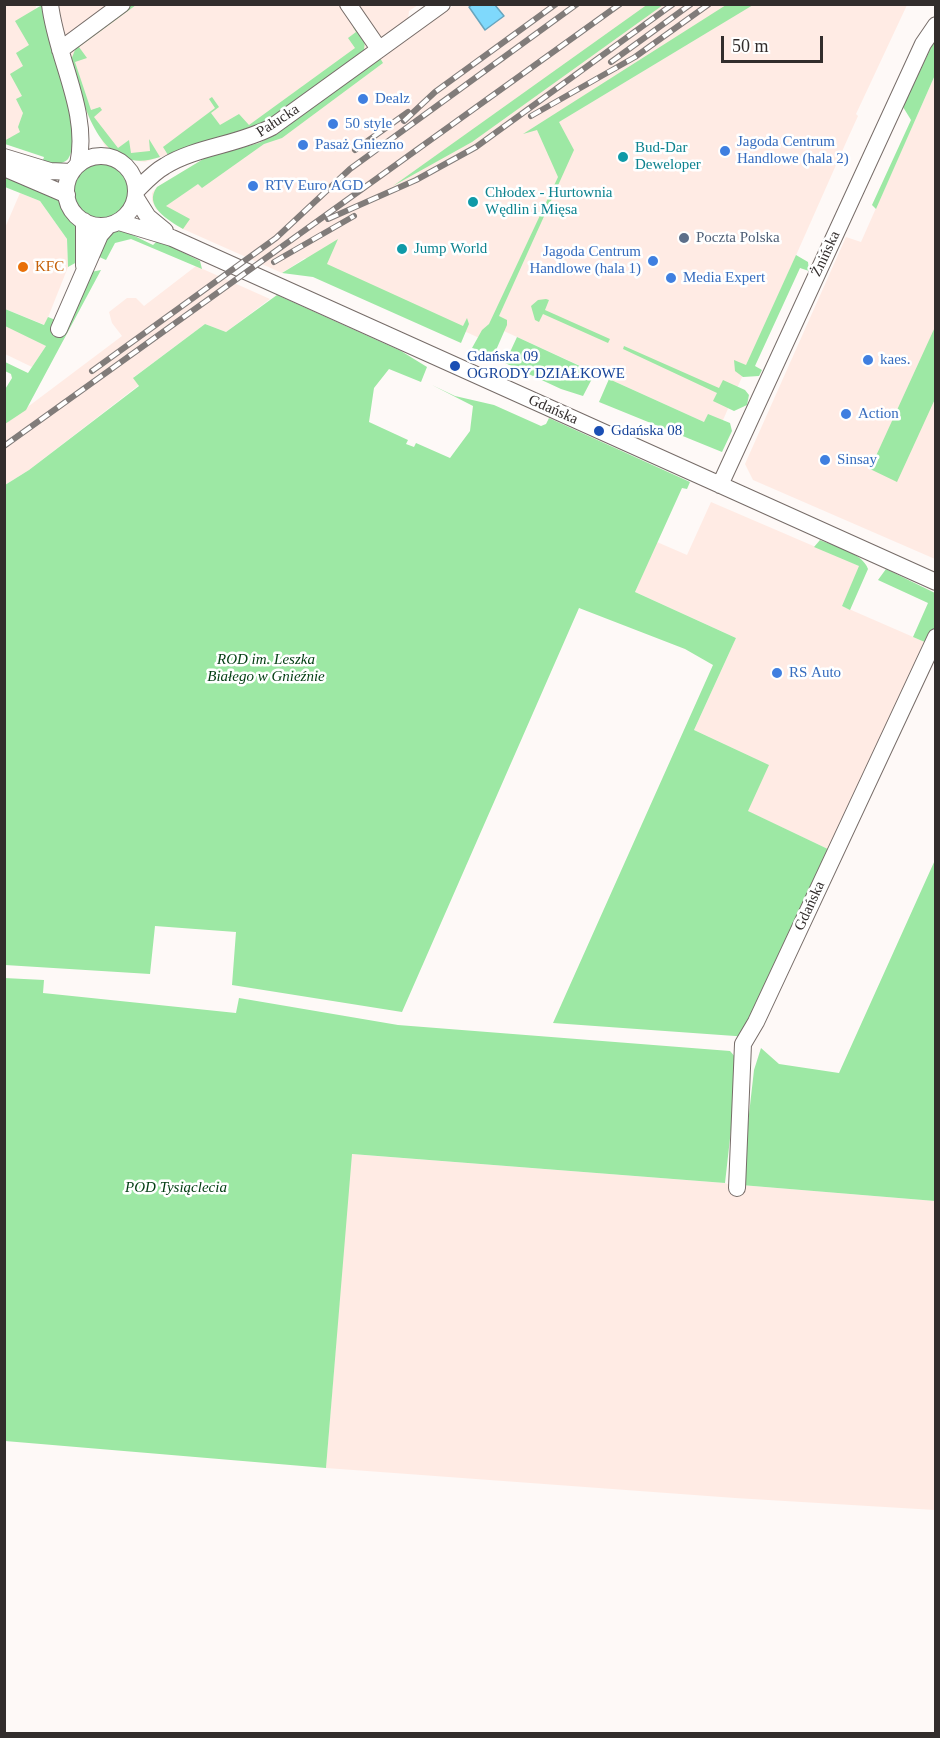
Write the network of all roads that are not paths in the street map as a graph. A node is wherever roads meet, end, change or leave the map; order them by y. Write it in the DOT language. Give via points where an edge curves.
graph roads {
  1 [pos="50,4"];
  2 [pos="122,4"];
  3 [pos="348,4"];
  4 [pos="442,4"];
  5 [pos="936,25"];
  6 [pos="379,49"];
  7 [pos="60,50"];
  8 [pos="76,103"];
  9 [pos="105,156"];
  10 [pos="4,157"];
  11 [pos="125,165"];
  12 [pos="164,166"];
  13 [pos="4,168"];
  14 [pos="75,169"];
  15 [pos="67,195"];
  16 [pos="136,195"];
  17 [pos="84,221"];
  18 [pos="113,224"];
  19 [pos="172,238"];
  20 [pos="84,270"];
  21 [pos="59,329"];
  22 [pos="720,485"];
  23 [pos="936,582"];
  24 [pos="936,637"];
  25 [pos="737,1188"];
  1 -- 7 [label="street"];
  2 -- 7 [label="street"];
  3 -- 6 [label="street"];
  4 -- 6 [label="street, Pałucka"];
  5 -- 22 [label="street, Żnińska" via="923,44"];
  6 -- 12 [label="street, Pałucka" via="272,127 248,139"];
  7 -- 8 [label="street"];
  8 -- 9 [label="street"];
  8 -- 14 [label="street" via="81,142"];
  9 -- 11 [label="street"];
  9 -- 14 [label="street" via="90,158"];
  10 -- 14 [label="street" via="50,171"];
  11 -- 12 [label="street, Pałucka"];
  11 -- 16 [label="street" via="133,177"];
  12 -- 16 [label="street, Pałucka"];
  13 -- 15 [label="street"];
  14 -- 15 [label="street"];
  15 -- 17 [label="street" via="72,210"];
  16 -- 18 [label="street" via="132,208"];
  16 -- 19 [label="street, Gdańska" via="148,216"];
  17 -- 18 [label="street" via="96,226"];
  17 -- 20 [label="street"];
  18 -- 19 [label="street, Gdańska"];
  18 -- 20 [label="street" via="100,235"];
  19 -- 22 [label="street, Gdańska"];
  20 -- 21 [label="street"];
  22 -- 23 [label="street, Gdańska"];
  24 -- 25 [label="street, Gdańska" via="743,1044"];
}
